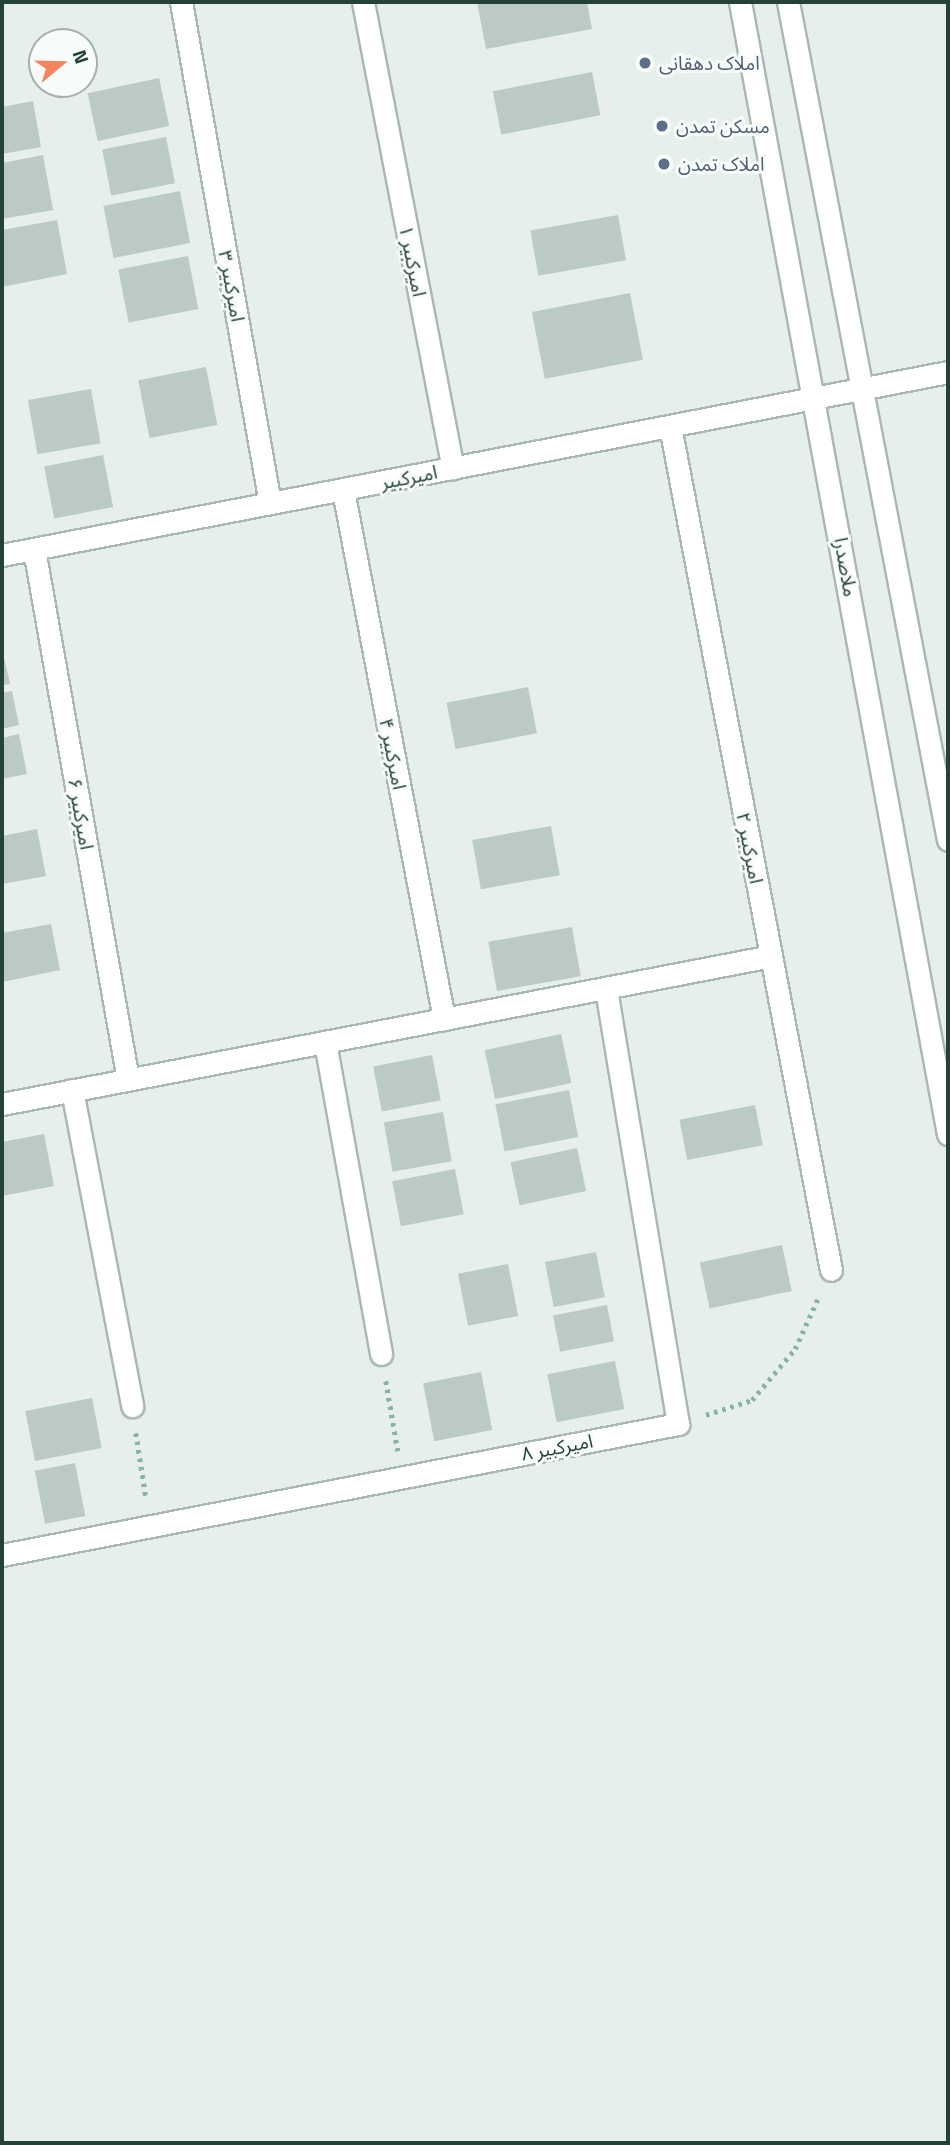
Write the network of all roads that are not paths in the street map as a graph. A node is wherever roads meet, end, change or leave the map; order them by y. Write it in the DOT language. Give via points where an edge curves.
graph roads {
  1 [pos="181,2"];
  2 [pos="363,2"];
  3 [pos="740,2"];
  4 [pos="788,2"];
  5 [pos="948,372"];
  6 [pos="861,388"];
  7 [pos="816,398"];
  8 [pos="670,426"];
  9 [pos="453,468"];
  10 [pos="343,490"];
  11 [pos="270,503"];
  12 [pos="34,549"];
  13 [pos="2,555"];
  14 [pos="948,841"];
  15 [pos="771,956"];
  16 [pos="606,988"];
  17 [pos="444,1019"];
  18 [pos="325,1042"];
  19 [pos="128,1080"];
  20 [pos="72,1090"];
  21 [pos="2,1104"];
  22 [pos="948,1134"];
  23 [pos="831,1270"];
  24 [pos="381,1354"];
  25 [pos="132,1406"];
  26 [pos="2,1555"];
  1 -- 11 [label="street, امیرکبیر ۳"];
  2 -- 9 [label="street, امیرکبیر ۱"];
  3 -- 7 [label="street, ملاصدرا"];
  4 -- 6 [label="street"];
  5 -- 6 [label="street, امیرکبیر"];
  6 -- 7 [label="street, امیرکبیر"];
  6 -- 14 [label="street"];
  7 -- 8 [label="street, امیرکبیر"];
  7 -- 22 [label="street, ملاصدرا"];
  8 -- 9 [label="street, امیرکبیر"];
  8 -- 15 [label="street, امیرکبیر ۲"];
  9 -- 10 [label="street, امیرکبیر"];
  10 -- 11 [label="street, امیرکبیر"];
  10 -- 17 [label="street, امیرکبیر ۴"];
  11 -- 12 [label="street, امیرکبیر"];
  12 -- 13 [label="street, امیرکبیر"];
  12 -- 19 [label="street, امیرکبیر ۶"];
  15 -- 16 [label="street"];
  15 -- 23 [label="street, امیرکبیر ۲"];
  16 -- 17 [label="street"];
  16 -- 26 [label="street, امیرکبیر ۸" via="678,1424"];
  17 -- 18 [label="street"];
  18 -- 19 [label="street"];
  18 -- 24 [label="street"];
  19 -- 20 [label="street"];
  20 -- 21 [label="street"];
  20 -- 25 [label="street"];
}
